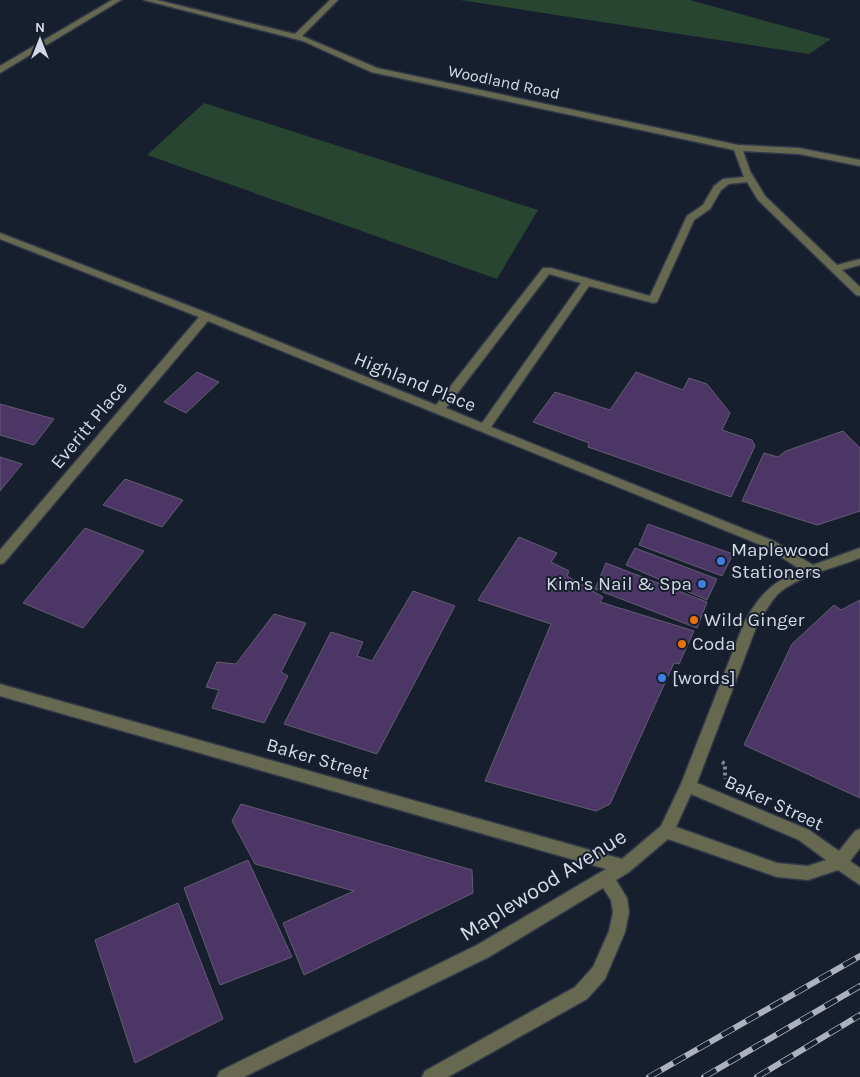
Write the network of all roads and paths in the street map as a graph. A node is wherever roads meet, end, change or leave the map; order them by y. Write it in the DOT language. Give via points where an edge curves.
graph roads {
  1 [pos="117,0"];
  2 [pos="148,0"];
  3 [pos="334,0"];
  4 [pos="296,37"];
  5 [pos="0,70"];
  6 [pos="738,148"];
  7 [pos="860,163"];
  8 [pos="750,179"];
  9 [pos="0,236"];
  10 [pos="860,262"];
  11 [pos="835,269"];
  12 [pos="587,282"];
  13 [pos="860,293"];
  14 [pos="206,316"];
  15 [pos="438,410"];
  16 [pos="484,428"];
  17 [pos="860,553"];
  18 [pos="0,560"];
  19 [pos="813,571"];
  20 [pos="0,690"];
  21 [pos="719,762"];
  22 [pos="725,785"];
  23 [pos="688,786"];
  24 [pos="666,831"];
  25 [pos="860,836"];
  26 [pos="840,862"];
  27 [pos="624,866"];
  28 [pos="606,878"];
  29 [pos="860,878"];
  30 [pos="226,1077"];
  31 [pos="432,1077"];
  1 -- 5 [label="street"];
  2 -- 4 [label="street, Woodland Road"];
  3 -- 4 [label="street"];
  4 -- 6 [label="street, Woodland Road" via="374,70"];
  6 -- 7 [label="street, Woodland Road" via="799,151"];
  6 -- 8 [label="street"];
  8 -- 11 [label="street" via="761,198"];
  8 -- 12 [label="street" via="726,182 717,188 707,207 690,218 653,300"];
  9 -- 14 [label="street, Highland Place"];
  10 -- 11 [label="street"];
  11 -- 13 [label="street"];
  12 -- 15 [label="street" via="547,270"];
  12 -- 16 [label="street"];
  14 -- 15 [label="street, Highland Place"];
  14 -- 18 [label="street, Everitt Place"];
  15 -- 16 [label="street, Highland Place"];
  16 -- 19 [label="street, Highland Place" via="770,544"];
  17 -- 19 [label="street, Maplewood Avenue"];
  19 -- 23 [label="street, Maplewood Avenue" via="776,589 751,623"];
  20 -- 27 [label="street, Baker Street"];
  21 -- 22 [label="path" via="725,764"];
  23 -- 24 [label="street, Maplewood Avenue"];
  23 -- 26 [label="street, Baker Street" via="804,835"];
  24 -- 26 [label="street" via="777,870 808,873"];
  24 -- 27 [label="street, Maplewood Avenue"];
  25 -- 26 [label="street"];
  26 -- 29 [label="street, Baker Street"];
  27 -- 28 [label="street, Maplewood Avenue"];
  28 -- 30 [label="street, Maplewood Avenue" via="483,951"];
  28 -- 31 [label="street" via="619,898 621,912 617,932 599,973 581,993"];
}
